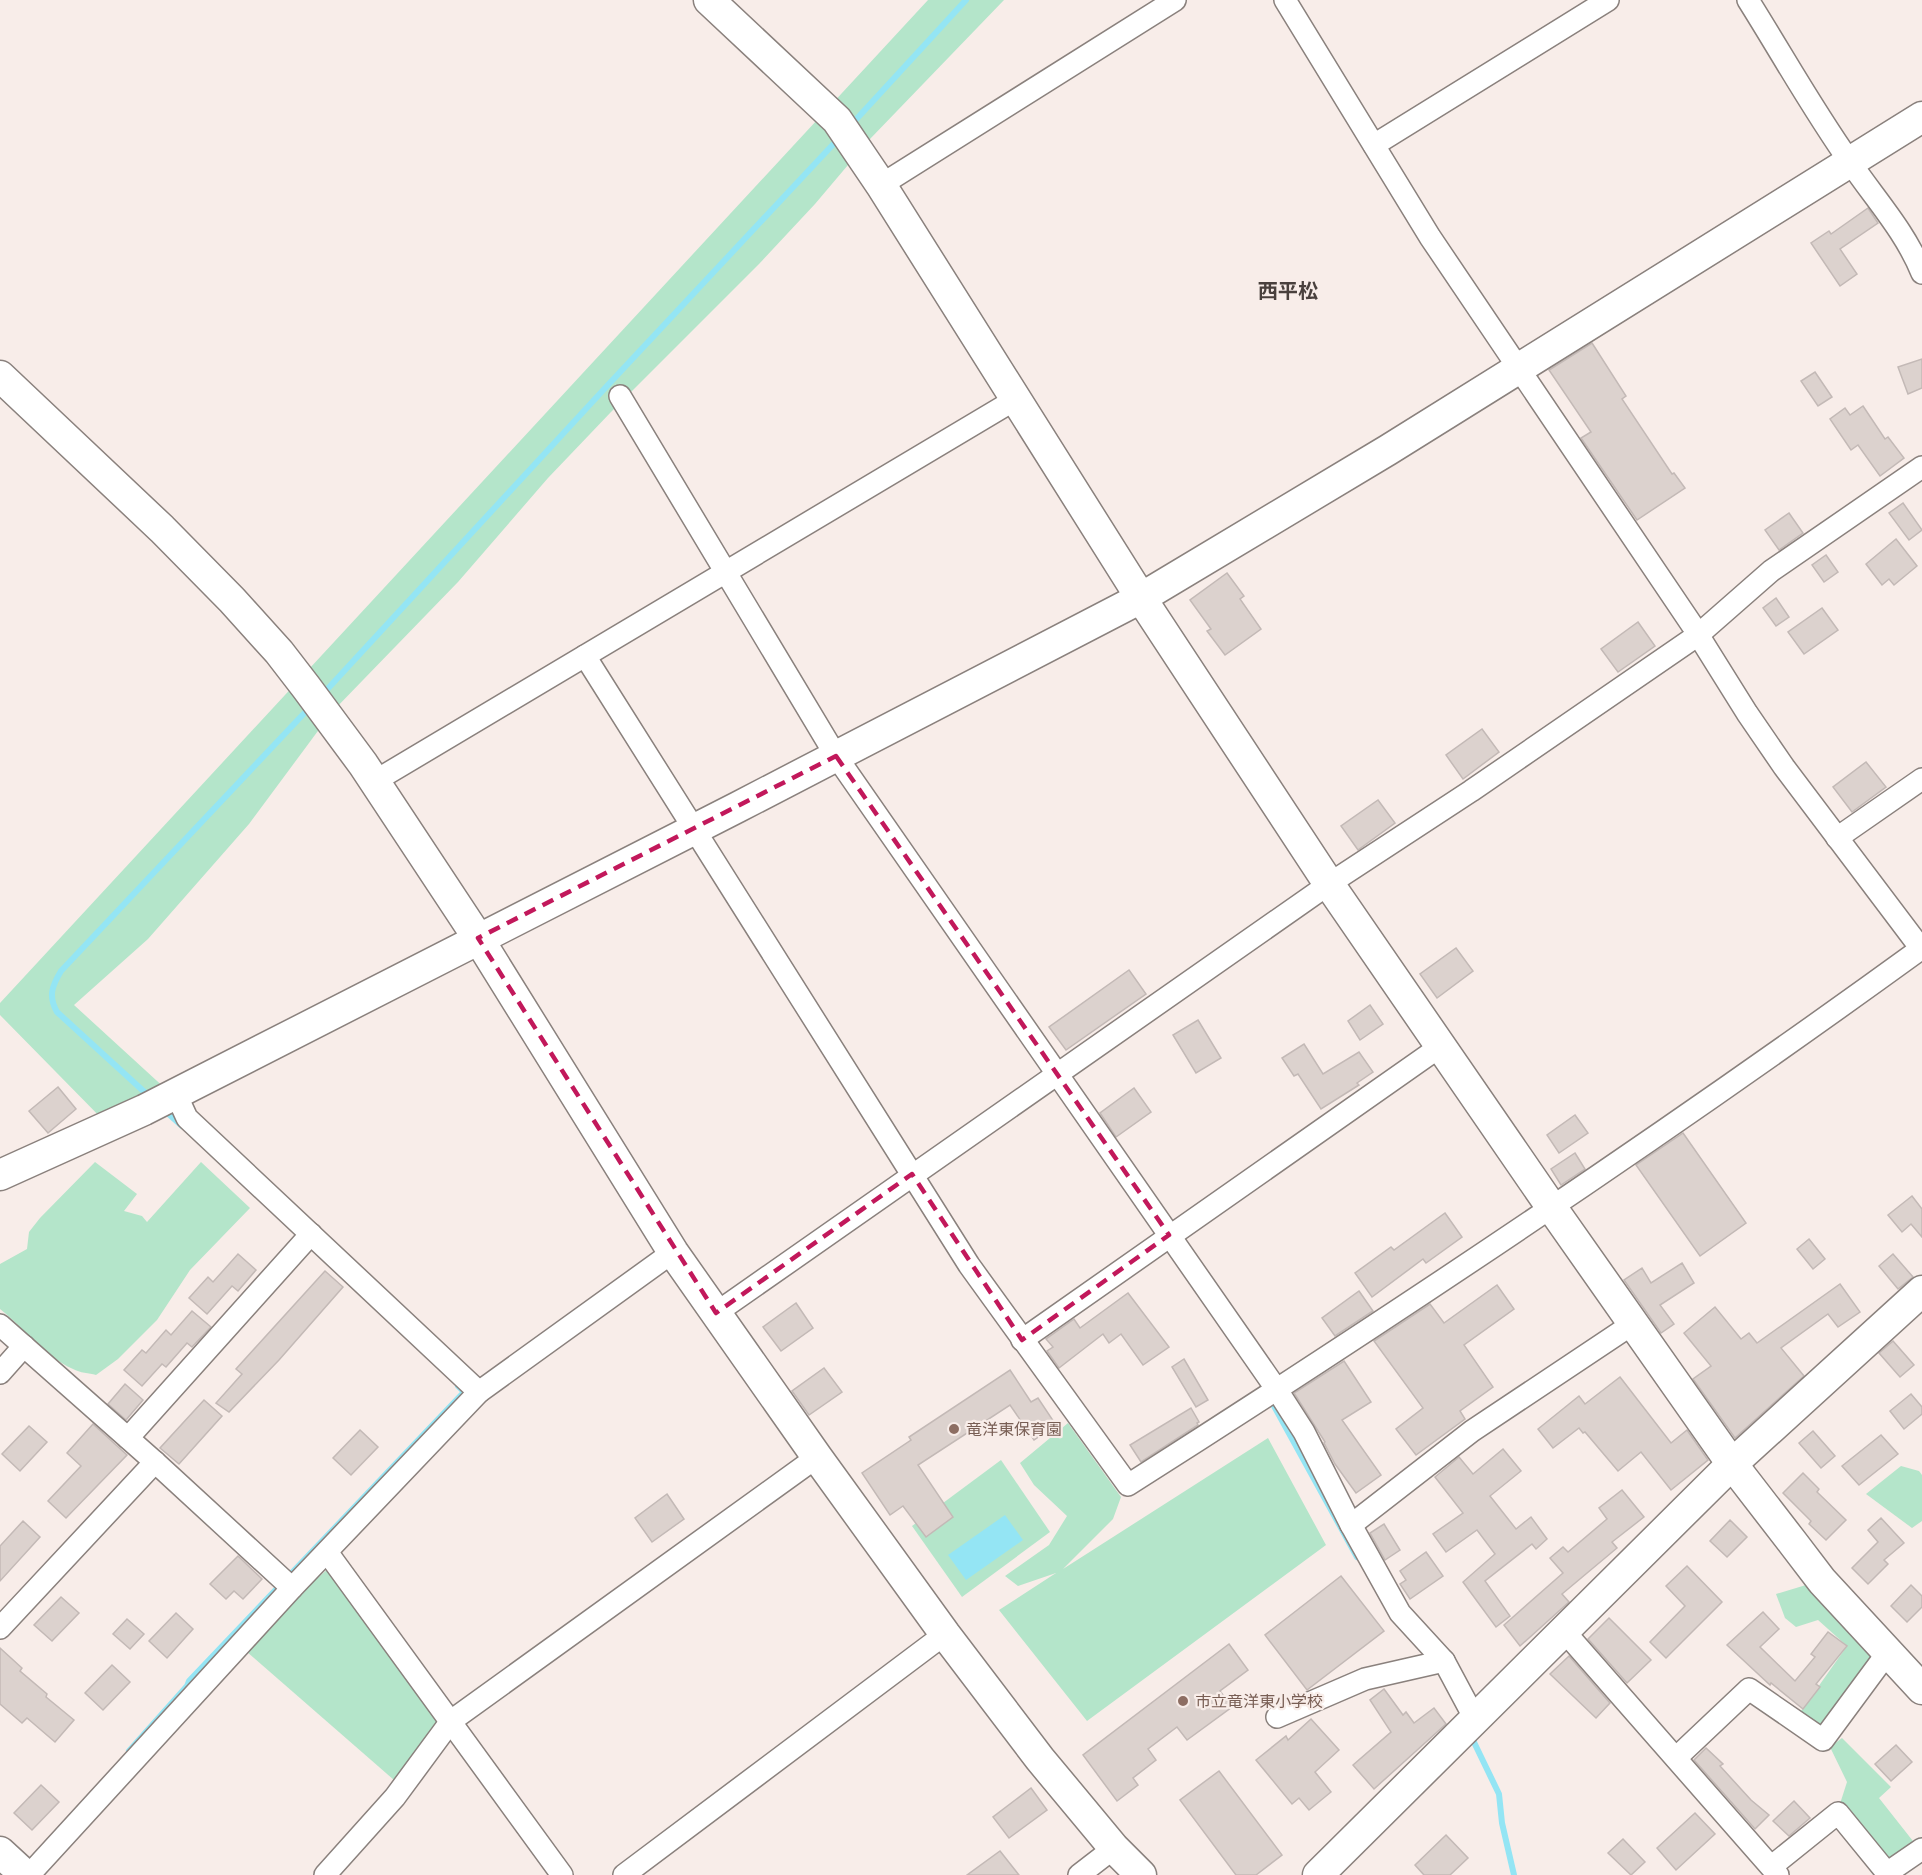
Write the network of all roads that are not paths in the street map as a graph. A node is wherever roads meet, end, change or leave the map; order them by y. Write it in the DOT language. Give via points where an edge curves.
graph roads {
  1 [pos="709,0"];
  2 [pos="1175,0"];
  3 [pos="1285,0"];
  4 [pos="1608,0"];
  5 [pos="1748,0"];
  6 [pos="1922,117"];
  7 [pos="1374,145"];
  8 [pos="1850,162"];
  9 [pos="881,185"];
  10 [pos="1922,273"];
  11 [pos="1517,368"];
  12 [pos="0,376"];
  13 [pos="620,396"];
  14 [pos="1016,399"];
  15 [pos="1922,466"];
  16 [pos="726,572"];
  17 [pos="1141,598"];
  18 [pos="1698,635"];
  19 [pos="585,656"];
  20 [pos="836,756"];
  21 [pos="1922,779"];
  22 [pos="375,782"];
  23 [pos="694,829"];
  24 [pos="1837,838"];
  25 [pos="1329,884"];
  26 [pos="478,938"];
  27 [pos="1922,949"];
  28 [pos="1441,1046"];
  29 [pos="1057,1074"];
  30 [pos="176,1094"];
  31 [pos="912,1174"];
  32 [pos="0,1175"];
  33 [pos="1552,1208"];
  34 [pos="311,1234"];
  35 [pos="1169,1235"];
  36 [pos="673,1252"];
  37 [pos="1922,1291"];
  38 [pos="716,1313"];
  39 [pos="1634,1323"];
  40 [pos="0,1325"];
  41 [pos="1022,1340"];
  42 [pos="24,1346"];
  43 [pos="0,1373"];
  44 [pos="1277,1390"];
  45 [pos="479,1392"];
  46 [pos="128,1438"];
  47 [pos="817,1457"];
  48 [pos="155,1462"];
  49 [pos="1732,1464"];
  50 [pos="1351,1525"];
  51 [pos="327,1552"];
  52 [pos="292,1588"];
  53 [pos="0,1628"];
  54 [pos="1564,1631"];
  55 [pos="945,1634"];
  56 [pos="1888,1652"];
  57 [pos="1444,1661"];
  58 [pos="1922,1689"];
  59 [pos="1277,1717"];
  60 [pos="1475,1719"];
  61 [pos="451,1721"];
  62 [pos="1676,1758"];
  63 [pos="1114,1848"];
  64 [pos="1922,1849"];
  65 [pos="0,1852"];
  66 [pos="1775,1871"];
  67 [pos="27,1875"];
  68 [pos="325,1875"];
  69 [pos="562,1875"];
  70 [pos="624,1875"];
  71 [pos="1079,1875"];
  72 [pos="1141,1875"];
  73 [pos="1318,1875"];
  1 -- 9 [label="street" via="844,131"];
  2 -- 9 [label="street"];
  3 -- 7 [label="street"];
  4 -- 7 [label="street"];
  5 -- 8 [label="street"];
  6 -- 8 [label="street"];
  7 -- 11 [label="street"];
  8 -- 10 [label="street" via="1892,217"];
  8 -- 11 [label="street"];
  9 -- 14 [label="street"];
  11 -- 17 [label="street"];
  11 -- 18 [label="street"];
  12 -- 22 [label="street" via="232,600 279,651"];
  13 -- 16 [label="street"];
  14 -- 16 [label="street"];
  14 -- 17 [label="street"];
  15 -- 18 [label="street" via="1771,571"];
  16 -- 19 [label="street"];
  16 -- 20 [label="street"];
  17 -- 20 [label="street"];
  17 -- 25 [label="street"];
  18 -- 24 [label="street" via="1747,713"];
  18 -- 25 [label="street"];
  19 -- 22 [label="street"];
  19 -- 23 [label="street"];
  20 -- 23 [label="street"];
  20 -- 29 [label="street"];
  21 -- 24 [label="street"];
  22 -- 26 [label="street"];
  23 -- 26 [label="street"];
  23 -- 31 [label="street"];
  24 -- 27 [label="street"];
  25 -- 28 [label="street"];
  25 -- 29 [label="street"];
  26 -- 30 [label="street"];
  26 -- 36 [label="street"];
  27 -- 33 [label="street"];
  28 -- 33 [label="street"];
  28 -- 35 [label="street"];
  29 -- 31 [label="street"];
  29 -- 35 [label="street"];
  30 -- 32 [label="street"];
  30 -- 34 [label="street" via="187,1118"];
  31 -- 38 [label="street"];
  31 -- 41 [label="street"];
  33 -- 39 [label="street"];
  33 -- 44 [label="street"];
  34 -- 45 [label="street"];
  34 -- 46 [label="street"];
  35 -- 41 [label="street"];
  35 -- 44 [label="street"];
  36 -- 38 [label="street"];
  36 -- 45 [label="street"];
  37 -- 49 [label="street"];
  38 -- 47 [label="street"];
  39 -- 49 [label="street"];
  39 -- 50 [label="street" via="1472,1431"];
  40 -- 42 [label="street"];
  41 -- 44 [label="street" via="1128,1485"];
  42 -- 43 [label="street"];
  42 -- 46 [label="street"];
  44 -- 50 [label="street" via="1304,1432"];
  45 -- 51 [label="street"];
  46 -- 48 [label="street"];
  47 -- 55 [label="street"];
  47 -- 61 [label="street"];
  48 -- 52 [label="street"];
  48 -- 53 [label="street"];
  49 -- 54 [label="street"];
  49 -- 56 [label="street" via="1822,1581"];
  50 -- 57 [label="street" via="1401,1613"];
  51 -- 52 [label="street"];
  51 -- 61 [label="street"];
  52 -- 67 [label="street"];
  54 -- 60 [label="street"];
  54 -- 62 [label="street"];
  55 -- 63 [label="street"];
  55 -- 70 [label="street"];
  56 -- 58 [label="street"];
  56 -- 62 [label="street" via="1823,1740 1749,1689"];
  57 -- 59 [label="street" via="1365,1679"];
  57 -- 60 [label="street"];
  60 -- 73 [label="street"];
  61 -- 68 [label="street" via="395,1797"];
  61 -- 69 [label="street"];
  62 -- 66 [label="street"];
  63 -- 71 [label="street"];
  63 -- 72 [label="street"];
  64 -- 66 [label="street" via="1887,1873 1838,1813"];
  65 -- 67 [label="street"];
}
